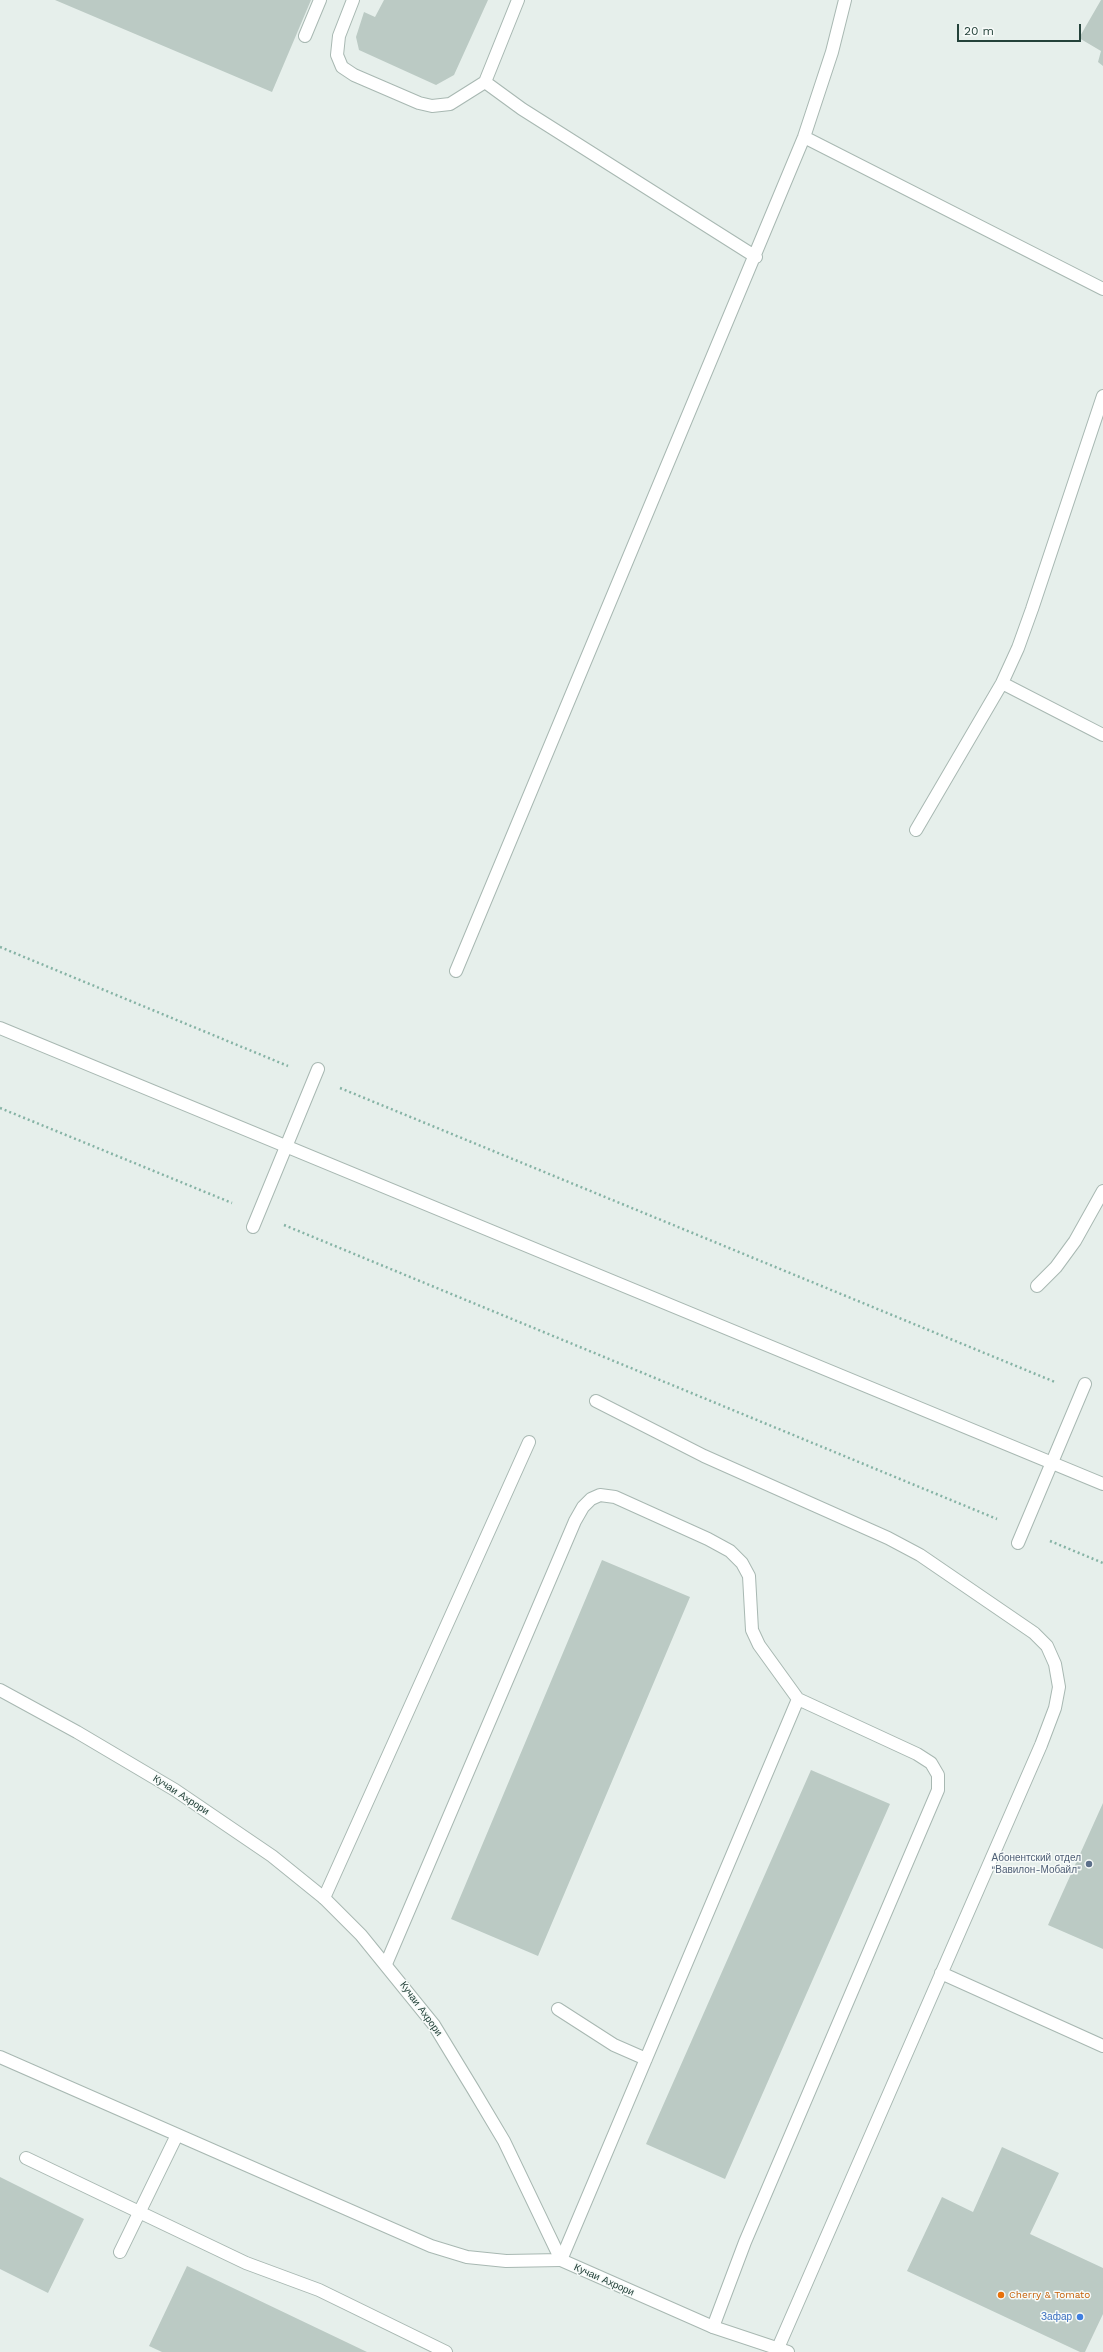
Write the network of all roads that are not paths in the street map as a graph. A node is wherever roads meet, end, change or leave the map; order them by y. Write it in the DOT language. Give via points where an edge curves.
graph roads {
  1 [pos="320,0"];
  2 [pos="353,0"];
  3 [pos="518,0"];
  4 [pos="845,0"];
  5 [pos="305,36"];
  6 [pos="485,82"];
  7 [pos="804,137"];
  8 [pos="756,257"];
  9 [pos="1103,289"];
  10 [pos="1103,396"];
  11 [pos="1002,683"];
  12 [pos="1103,735"];
  13 [pos="916,830"];
  14 [pos="456,971"];
  15 [pos="0,1028"];
  16 [pos="316,1073"];
  17 [pos="286,1146"];
  18 [pos="1103,1191"];
  19 [pos="253,1227"];
  20 [pos="1037,1286"];
  21 [pos="1083,1388"];
  22 [pos="596,1401"];
  23 [pos="529,1442"];
  24 [pos="1051,1462"];
  25 [pos="1103,1484"];
  26 [pos="1018,1543"];
  27 [pos="0,1690"];
  28 [pos="798,1699"];
  29 [pos="324,1898"];
  30 [pos="386,1964"];
  31 [pos="942,1973"];
  32 [pos="558,2009"];
  33 [pos="1103,2046"];
  34 [pos="0,2057"];
  35 [pos="646,2059"];
  36 [pos="177,2135"];
  37 [pos="26,2158"];
  38 [pos="140,2212"];
  39 [pos="120,2252"];
  40 [pos="560,2260"];
  41 [pos="713,2327"];
  42 [pos="783,2350"];
  43 [pos="446,2352"];
  1 -- 5 [label="street"];
  2 -- 6 [label="street" via="339,36 336,55 342,67 354,75 419,103 432,106 450,104"];
  3 -- 6 [label="street"];
  4 -- 7 [label="street" via="832,52"];
  6 -- 8 [label="street" via="529,114"];
  7 -- 8 [label="street"];
  7 -- 9 [label="street"];
  8 -- 14 [label="street"];
  10 -- 11 [label="street" via="1032,609"];
  11 -- 12 [label="street"];
  11 -- 13 [label="street"];
  15 -- 17 [label="street"];
  16 -- 17 [label="street"];
  17 -- 19 [label="street"];
  17 -- 24 [label="street"];
  18 -- 20 [label="street" via="1076,1241"];
  21 -- 24 [label="street"];
  22 -- 31 [label="street" via="704,1456 888,1538 920,1555 1034,1633 1047,1646 1055,1664 1059,1687 1055,1708"];
  23 -- 29 [label="street"];
  24 -- 25 [label="street"];
  24 -- 26 [label="street"];
  27 -- 29 [label="street, Кучаи Ахрори" via="176,1790 272,1856"];
  28 -- 30 [label="street" via="752,1630 749,1576 742,1563 730,1551 615,1497 600,1495 591,1499 575,1521"];
  28 -- 35 [label="street"];
  28 -- 41 [label="street" via="917,1754 931,1763 938,1776 938,1790 745,2242"];
  29 -- 30 [label="street, Кучаи Ахрори"];
  30 -- 40 [label="street, Кучаи Ахрори" via="434,2025 504,2141"];
  31 -- 33 [label="street"];
  31 -- 42 [label="street"];
  32 -- 35 [label="street" via="614,2045"];
  34 -- 36 [label="street"];
  35 -- 40 [label="street"];
  36 -- 38 [label="street"];
  36 -- 40 [label="street" via="431,2246 467,2256 506,2261"];
  37 -- 38 [label="street"];
  38 -- 39 [label="street"];
  38 -- 43 [label="street" via="246,2263 318,2290"];
  40 -- 41 [label="street, Кучаи Ахрори"];
  41 -- 42 [label="street, Кучаи Ахрори"];
}
